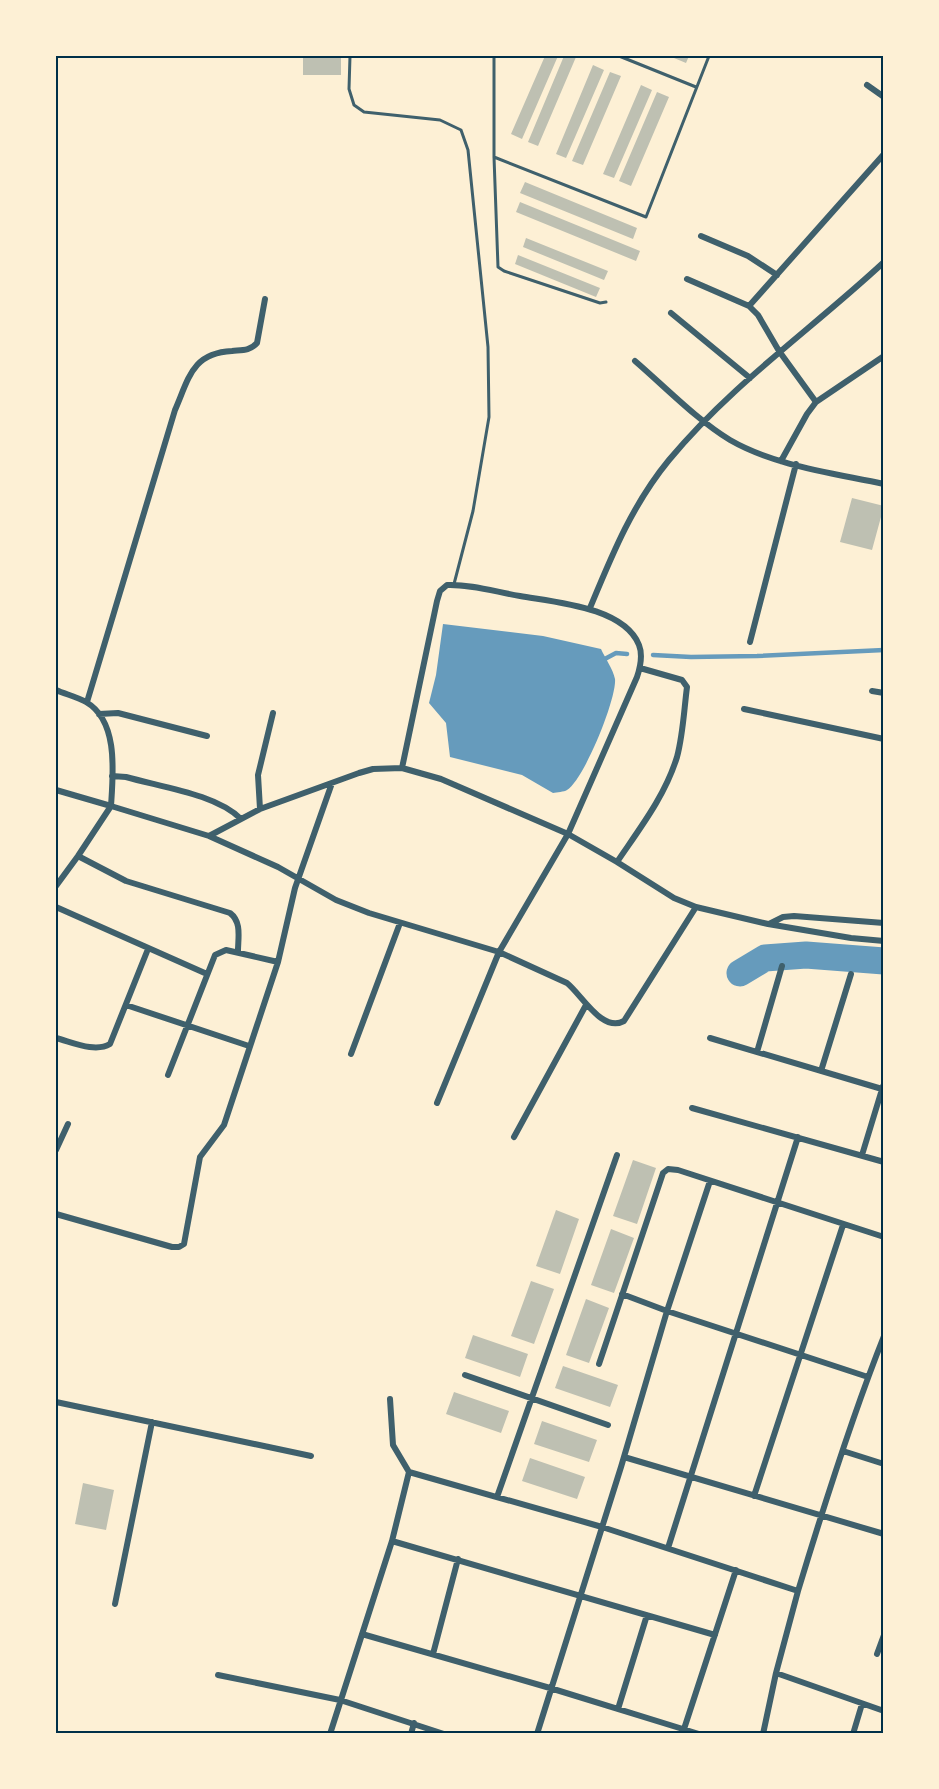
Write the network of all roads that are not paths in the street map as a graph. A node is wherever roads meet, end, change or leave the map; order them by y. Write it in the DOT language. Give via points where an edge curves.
graph roads {
  1 [pos="350,56"];
  2 [pos="494,56"];
  3 [pos="619,56"];
  4 [pos="709,56"];
  5 [pos="867,85"];
  6 [pos="696,87"];
  7 [pos="884,97"];
  8 [pos="884,154"];
  9 [pos="494,157"];
  10 [pos="700,236"];
  11 [pos="884,262"];
  12 [pos="777,275"];
  13 [pos="687,279"];
  14 [pos="265,299"];
  15 [pos="606,302"];
  16 [pos="749,306"];
  17 [pos="671,314"];
  18 [pos="779,351"];
  19 [pos="884,356"];
  20 [pos="635,361"];
  21 [pos="750,378"];
  22 [pos="816,402"];
  23 [pos="705,421"];
  24 [pos="781,461"];
  25 [pos="796,464"];
  26 [pos="884,484"];
  27 [pos="454,585"];
  28 [pos="590,608"];
  29 [pos="750,642"];
  30 [pos="640,668"];
  31 [pos="56,690"];
  32 [pos="872,691"];
  33 [pos="884,693"];
  34 [pos="87,702"];
  35 [pos="744,709"];
  36 [pos="273,713"];
  37 [pos="99,714"];
  38 [pos="207,736"];
  39 [pos="884,739"];
  40 [pos="402,768"];
  41 [pos="112,776"];
  42 [pos="332,783"];
  43 [pos="56,790"];
  44 [pos="111,806"];
  45 [pos="260,808"];
  46 [pos="241,819"];
  47 [pos="568,834"];
  48 [pos="209,836"];
  49 [pos="78,856"];
  50 [pos="617,862"];
  51 [pos="298,879"];
  52 [pos="56,886"];
  53 [pos="56,907"];
  54 [pos="696,907"];
  55 [pos="883,922"];
  56 [pos="400,923"];
  57 [pos="768,924"];
  58 [pos="884,940"];
  59 [pos="148,950"];
  60 [pos="238,951"];
  61 [pos="499,952"];
  62 [pos="278,962"];
  63 [pos="782,966"];
  64 [pos="207,974"];
  65 [pos="851,975"];
  66 [pos="126,1005"];
  67 [pos="586,1005"];
  68 [pos="187,1024"];
  69 [pos="56,1038"];
  70 [pos="710,1038"];
  71 [pos="249,1046"];
  72 [pos="757,1052"];
  73 [pos="351,1054"];
  74 [pos="820,1071"];
  75 [pos="168,1075"];
  76 [pos="883,1087"];
  77 [pos="437,1103"];
  78 [pos="693,1108"];
  79 [pos="68,1124"];
  80 [pos="513,1137"];
  81 [pos="798,1137"];
  82 [pos="56,1150"];
  83 [pos="618,1155"];
  84 [pos="862,1155"];
  85 [pos="884,1162"];
  86 [pos="710,1180"];
  87 [pos="778,1203"];
  88 [pos="56,1214"];
  89 [pos="843,1225"];
  90 [pos="884,1237"];
  91 [pos="622,1294"];
  92 [pos="668,1311"];
  93 [pos="735,1334"];
  94 [pos="884,1336"];
  95 [pos="800,1356"];
  96 [pos="599,1364"];
  97 [pos="465,1375"];
  98 [pos="868,1377"];
  99 [pos="532,1398"];
  100 [pos="390,1399"];
  101 [pos="56,1402"];
  102 [pos="152,1422"];
  103 [pos="608,1425"];
  104 [pos="843,1451"];
  105 [pos="311,1456"];
  106 [pos="624,1457"];
  107 [pos="884,1464"];
  108 [pos="409,1472"];
  109 [pos="690,1477"];
  110 [pos="754,1496"];
  111 [pos="497,1497"];
  112 [pos="821,1516"];
  113 [pos="602,1527"];
  114 [pos="884,1534"];
  115 [pos="392,1541"];
  116 [pos="668,1548"];
  117 [pos="458,1559"];
  118 [pos="736,1570"];
  119 [pos="798,1591"];
  120 [pos="581,1595"];
  121 [pos="115,1604"];
  122 [pos="647,1615"];
  123 [pos="362,1634"];
  124 [pos="715,1635"];
  125 [pos="884,1635"];
  126 [pos="433,1654"];
  127 [pos="878,1654"];
  128 [pos="776,1673"];
  129 [pos="218,1675"];
  130 [pos="550,1688"];
  131 [pos="340,1700"];
  132 [pos="862,1704"];
  133 [pos="618,1709"];
  134 [pos="884,1711"];
  135 [pos="414,1724"];
  136 [pos="684,1729"];
  137 [pos="330,1734"];
  138 [pos="411,1734"];
  139 [pos="444,1734"];
  140 [pos="537,1734"];
  141 [pos="699,1734"];
  142 [pos="763,1734"];
  143 [pos="853,1734"];
  1 -- 27 [label="lane" via="354,105 364,112 440,120 461,130 468,150 488,347 489,417 473,511"];
  2 -- 9 [label="lane"];
  3 -- 6 [label="lane"];
  4 -- 6 [label="lane"];
  5 -- 7 [label="street"];
  6 -- 9 [label="lane" via="646,217"];
  8 -- 12 [label="street"];
  9 -- 15 [label="lane" via="498,267"];
  10 -- 12 [label="street" via="748,256"];
  11 -- 18 [label="street"];
  12 -- 16 [label="street"];
  13 -- 16 [label="street"];
  14 -- 34 [label="street" via="257,343 246,350 211,353 195,366 185,386"];
  16 -- 18 [label="street"];
  17 -- 21 [label="street"];
  18 -- 21 [label="street"];
  18 -- 22 [label="street"];
  19 -- 22 [label="street"];
  20 -- 23 [label="street"];
  21 -- 23 [label="street"];
  22 -- 24 [label="street"];
  23 -- 24 [label="street" via="732,441"];
  23 -- 28 [label="street" via="645,493 618,540"];
  24 -- 25 [label="street"];
  25 -- 26 [label="street"];
  25 -- 29 [label="street"];
  27 -- 28 [label="street"];
  27 -- 40 [label="street" via="440,591"];
  28 -- 30 [label="street" via="612,618 630,633 640,646"];
  30 -- 47 [label="street"];
  30 -- 50 [label="street" via="682,680 687,687 677,755 668,782"];
  31 -- 34 [label="street"];
  32 -- 33 [label="street"];
  34 -- 37 [label="street"];
  35 -- 39 [label="street"];
  36 -- 45 [label="street" via="258,775"];
  37 -- 38 [label="street" via="118,714"];
  37 -- 41 [label="street" via="109,738"];
  40 -- 42 [label="street" via="373,769"];
  40 -- 47 [label="street" via="441,779"];
  41 -- 44 [label="street"];
  41 -- 46 [label="street" via="215,801"];
  42 -- 45 [label="street"];
  42 -- 51 [label="street"];
  43 -- 44 [label="street"];
  44 -- 48 [label="street"];
  44 -- 49 [label="street"];
  45 -- 46 [label="street"];
  46 -- 48 [label="street"];
  47 -- 50 [label="street"];
  47 -- 61 [label="street"];
  48 -- 51 [label="street"];
  49 -- 52 [label="street"];
  49 -- 60 [label="street" via="126,881 230,913 238,925"];
  50 -- 54 [label="street" via="674,898"];
  51 -- 56 [label="street" via="336,900"];
  51 -- 62 [label="street"];
  53 -- 59 [label="street"];
  54 -- 57 [label="street"];
  54 -- 67 [label="street" via="624,1021 612,1024"];
  55 -- 57 [label="street" via="794,916"];
  56 -- 61 [label="street"];
  56 -- 73 [label="street"];
  57 -- 58 [label="street"];
  59 -- 64 [label="street"];
  59 -- 66 [label="street"];
  60 -- 62 [label="street"];
  60 -- 64 [label="street" via="226,950 215,955"];
  61 -- 67 [label="street" via="567,983"];
  61 -- 77 [label="street"];
  62 -- 71 [label="street"];
  63 -- 72 [label="street"];
  64 -- 68 [label="street"];
  65 -- 74 [label="street"];
  66 -- 68 [label="street"];
  66 -- 69 [label="street" via="110,1044 102,1048"];
  67 -- 80 [label="street"];
  68 -- 71 [label="street"];
  68 -- 75 [label="street"];
  70 -- 72 [label="street"];
  71 -- 88 [label="street" via="224,1125 200,1158 184,1244 172,1247"];
  72 -- 74 [label="street"];
  74 -- 76 [label="street"];
  76 -- 84 [label="street"];
  78 -- 81 [label="street"];
  79 -- 82 [label="street"];
  81 -- 84 [label="street"];
  81 -- 87 [label="street"];
  83 -- 99 [label="street"];
  84 -- 85 [label="street"];
  86 -- 87 [label="street"];
  86 -- 91 [label="street" via="673,1169 663,1173"];
  86 -- 92 [label="street"];
  87 -- 89 [label="street"];
  87 -- 93 [label="street"];
  89 -- 90 [label="street"];
  89 -- 95 [label="street"];
  91 -- 92 [label="street"];
  91 -- 96 [label="street"];
  92 -- 93 [label="street"];
  92 -- 106 [label="street"];
  93 -- 95 [label="street"];
  93 -- 109 [label="street"];
  94 -- 98 [label="street"];
  95 -- 98 [label="street"];
  95 -- 110 [label="street"];
  97 -- 99 [label="street"];
  98 -- 104 [label="street"];
  99 -- 103 [label="street"];
  99 -- 111 [label="street"];
  100 -- 108 [label="street" via="393,1445"];
  101 -- 102 [label="street"];
  102 -- 105 [label="street"];
  102 -- 121 [label="street"];
  104 -- 107 [label="street"];
  104 -- 112 [label="street"];
  106 -- 109 [label="street"];
  106 -- 113 [label="street"];
  108 -- 111 [label="street"];
  108 -- 115 [label="street"];
  109 -- 110 [label="street"];
  109 -- 116 [label="street"];
  110 -- 112 [label="street"];
  111 -- 113 [label="street"];
  112 -- 114 [label="street"];
  112 -- 119 [label="street"];
  113 -- 116 [label="street"];
  113 -- 120 [label="street"];
  115 -- 117 [label="street"];
  115 -- 123 [label="street"];
  116 -- 118 [label="street"];
  117 -- 120 [label="street"];
  117 -- 126 [label="street"];
  118 -- 119 [label="street"];
  118 -- 124 [label="street"];
  119 -- 128 [label="street"];
  120 -- 122 [label="street"];
  120 -- 130 [label="street"];
  122 -- 124 [label="street"];
  122 -- 133 [label="street"];
  123 -- 126 [label="street"];
  123 -- 131 [label="street"];
  124 -- 136 [label="street"];
  125 -- 127 [label="street"];
  126 -- 130 [label="street"];
  128 -- 132 [label="street"];
  128 -- 142 [label="street"];
  129 -- 131 [label="street"];
  130 -- 133 [label="street"];
  130 -- 140 [label="street"];
  131 -- 135 [label="street"];
  131 -- 137 [label="street"];
  132 -- 134 [label="street"];
  132 -- 143 [label="street"];
  133 -- 136 [label="street"];
  135 -- 138 [label="street"];
  135 -- 139 [label="street"];
  136 -- 141 [label="street"];
}
